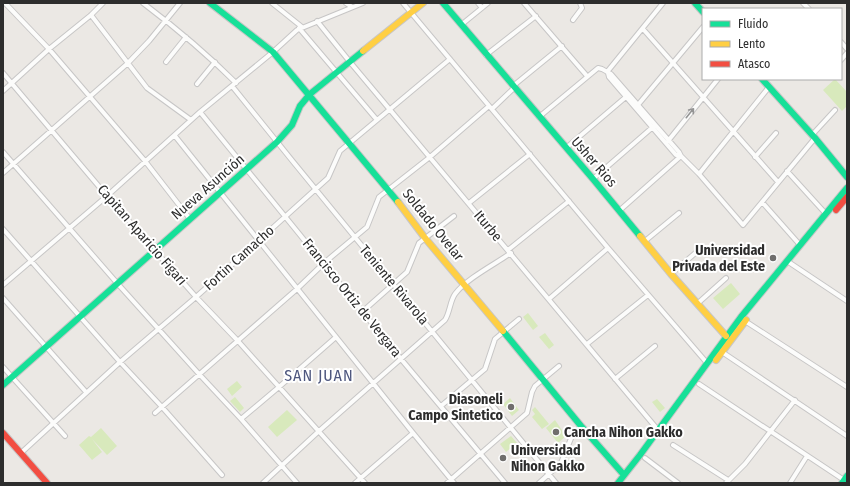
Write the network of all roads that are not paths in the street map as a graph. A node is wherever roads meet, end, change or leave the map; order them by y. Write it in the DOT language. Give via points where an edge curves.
graph roads {
  1 [pos="103,3"];
  2 [pos="143,3"];
  3 [pos="180,3"];
  4 [pos="210,3"];
  5 [pos="273,3"];
  6 [pos="346,3"];
  7 [pos="363,3"];
  8 [pos="403,3"];
  9 [pos="423,3"];
  10 [pos="442,3"];
  11 [pos="478,3"];
  12 [pos="488,3"];
  13 [pos="524,3"];
  14 [pos="580,3"];
  15 [pos="663,3"];
  16 [pos="695,3"];
  17 [pos="5,5"];
  18 [pos="352,7"];
  19 [pos="482,8"];
  20 [pos="702,11"];
  21 [pos="412,13"];
  22 [pos="91,15"];
  23 [pos="536,16"];
  24 [pos="166,20"];
  25 [pos="573,20"];
  26 [pos="317,21"];
  27 [pos="461,24"];
  28 [pos="301,28"];
  29 [pos="702,28"];
  30 [pos="643,29"];
  31 [pos="186,37"];
  32 [pos="562,46"];
  33 [pos="49,49"];
  34 [pos="273,52"];
  35 [pos="486,55"];
  36 [pos="450,59"];
  37 [pos="166,62"];
  38 [pos="215,62"];
  39 [pos="350,62"];
  40 [pos="672,62"];
  41 [pos="128,63"];
  42 [pos="338,72"];
  43 [pos="3,73"];
  44 [pos="608,73"];
  45 [pos="587,76"];
  46 [pos="717,80"];
  47 [pos="763,80"];
  48 [pos="12,83"];
  49 [pos="236,83"];
  50 [pos="197,84"];
  51 [pos="232,86"];
  52 [pos="513,87"];
  53 [pos="769,87"];
  54 [pos="3,91"];
  55 [pos="310,94"];
  56 [pos="89,96"];
  57 [pos="628,96"];
  58 [pos="703,97"];
  59 [pos="637,107"];
  60 [pos="490,108"];
  61 [pos="390,110"];
  62 [pos="835,110"];
  63 [pos="200,112"];
  64 [pos="539,117"];
  65 [pos="192,120"];
  66 [pos="378,120"];
  67 [pos="654,126"];
  68 [pos="52,130"];
  69 [pos="734,131"];
  70 [pos="776,133"];
  71 [pos="175,136"];
  72 [pos="813,137"];
  73 [pos="667,141"];
  74 [pos="277,142"];
  75 [pos="349,143"];
  76 [pos="566,148"];
  77 [pos="3,152"];
  78 [pos="530,154"];
  79 [pos="680,156"];
  80 [pos="430,157"];
  81 [pos="755,157"];
  82 [pos="145,161"];
  83 [pos="13,164"];
  84 [pos="246,169"];
  85 [pos="787,171"];
  86 [pos="3,173"];
  87 [pos="699,174"];
  88 [pos="847,177"];
  89 [pos="593,178"];
  90 [pos="778,182"];
  91 [pos="847,188"];
  92 [pos="388,189"];
  93 [pos="315,190"];
  94 [pos="220,192"];
  95 [pos="107,196"];
  96 [pos="847,197"];
  97 [pos="569,201"];
  98 [pos="762,202"];
  99 [pos="469,203"];
  100 [pos="619,211"];
  101 [pos="679,213"];
  102 [pos="826,214"];
  103 [pos="285,216"];
  104 [pos="454,216"];
  105 [pos="190,219"];
  106 [pos="69,228"];
  107 [pos="3,229"];
  108 [pos="355,237"];
  109 [pos="425,238"];
  110 [pos="258,241"];
  111 [pos="644,241"];
  112 [pos="800,245"];
  113 [pos="608,248"];
  114 [pos="700,249"];
  115 [pos="155,250"];
  116 [pos="509,252"];
  117 [pos="31,260"];
  118 [pos="324,263"];
  119 [pos="790,263"];
  120 [pos="671,274"];
  121 [pos="726,278"];
  122 [pos="117,283"];
  123 [pos="465,284"];
  124 [pos="3,285"];
  125 [pos="393,285"];
  126 [pos="297,289"];
  127 [pos="648,295"];
  128 [pos="196,296"];
  129 [pos="3,298"];
  130 [pos="549,299"];
  131 [pos="847,300"];
  132 [pos="697,304"];
  133 [pos="362,312"];
  134 [pos="80,316"];
  135 [pos="519,319"];
  136 [pos="745,321"];
  137 [pos="158,328"];
  138 [pos="432,331"];
  139 [pos="504,331"];
  140 [pos="726,336"];
  141 [pos="336,337"];
  142 [pos="238,341"];
  143 [pos="587,344"];
  144 [pos="46,346"];
  145 [pos="655,346"];
  146 [pos="722,352"];
  147 [pos="401,359"];
  148 [pos="120,362"];
  149 [pos="707,364"];
  150 [pos="559,366"];
  151 [pos="3,367"];
  152 [pos="199,374"];
  153 [pos="12,377"];
  154 [pos="615,379"];
  155 [pos="543,380"];
  156 [pos="471,381"];
  157 [pos="374,384"];
  158 [pos="699,384"];
  159 [pos="3,385"];
  160 [pos="279,387"];
  161 [pos="847,387"];
  162 [pos="86,392"];
  163 [pos="795,400"];
  164 [pos="441,406"];
  165 [pos="162,407"];
  166 [pos="155,414"];
  167 [pos="241,419"];
  168 [pos="53,423"];
  169 [pos="581,426"];
  170 [pos="510,428"];
  171 [pos="658,430"];
  172 [pos="319,431"];
  173 [pos="771,432"];
  174 [pos="3,433"];
  175 [pos="413,433"];
  176 [pos="65,436"];
  177 [pos="847,436"];
  178 [pos="3,442"];
  179 [pos="674,445"];
  180 [pos="20,453"];
  181 [pos="480,453"];
  182 [pos="807,456"];
  183 [pos="645,458"];
  184 [pos="282,466"];
  185 [pos="549,474"];
  186 [pos="222,475"];
  187 [pos="361,478"];
  188 [pos="625,479"];
  189 [pos="845,480"];
  190 [pos="453,481"];
  191 [pos="727,482"];
  192 [pos="40,483"];
  193 [pos="47,483"];
  194 [pos="263,483"];
  195 [pos="297,483"];
  196 [pos="355,483"];
  197 [pos="365,483"];
  198 [pos="447,483"];
  199 [pos="505,483"];
  200 [pos="539,483"];
  201 [pos="556,483"];
  202 [pos="618,483"];
  203 [pos="678,483"];
  204 [pos="790,483"];
  1 -- 22 [label="street"];
  2 -- 24 [label="street"];
  3 -- 24 [label="street"];
  4 -- 34 [label="main road, Soldado Ovelar"];
  5 -- 28 [label="street"];
  6 -- 18 [label="street"];
  7 -- 18 [label="street"];
  8 -- 21 [label="street"];
  9 -- 21 [label="main road, Nueva Asunción"];
  10 -- 27 [label="main road, Usher Rios"];
  11 -- 19 [label="street"];
  12 -- 19 [label="street"];
  13 -- 23 [label="street"];
  14 -- 25 [label="street" via="582,8"];
  15 -- 30 [label="street"];
  16 -- 20 [label="main road"];
  17 -- 33 [label="street"];
  18 -- 26 [label="street"];
  19 -- 27 [label="street"];
  21 -- 36 [label="street"];
  21 -- 39 [label="main road, Nueva Asunción"];
  22 -- 33 [label="street"];
  22 -- 41 [label="street"];
  23 -- 32 [label="street"];
  23 -- 35 [label="street"];
  24 -- 31 [label="street"];
  24 -- 41 [label="street"];
  26 -- 28 [label="street"];
  26 -- 39 [label="street, Iturbe"];
  27 -- 35 [label="main road, Usher Rios"];
  28 -- 34 [label="street"];
  28 -- 42 [label="street"];
  29 -- 40 [label="street"];
  30 -- 40 [label="street"];
  30 -- 44 [label="street"];
  31 -- 37 [label="street"];
  31 -- 38 [label="street"];
  32 -- 45 [label="street"];
  32 -- 52 [label="street"];
  33 -- 48 [label="street"];
  33 -- 56 [label="street"];
  34 -- 49 [label="street"];
  34 -- 55 [label="main road, Soldado Ovelar"];
  35 -- 52 [label="main road, Usher Rios"];
  36 -- 60 [label="street"];
  36 -- 61 [label="street, Fortin Camacho"];
  38 -- 49 [label="street"];
  38 -- 50 [label="street"];
  39 -- 42 [label="main road, Nueva Asunción"];
  39 -- 61 [label="street, Iturbe"];
  40 -- 58 [label="street"];
  40 -- 59 [label="street"];
  41 -- 56 [label="street"];
  41 -- 65 [label="street" via="147,88"];
  42 -- 55 [label="main road, Nueva Asunción"];
  42 -- 66 [label="street"];
  43 -- 48 [label="street, Capitan Aparicio Figari"];
  44 -- 45 [label="street" via="598,68"];
  44 -- 57 [label="street"];
  45 -- 64 [label="street"];
  46 -- 58 [label="street"];
  47 -- 53 [label="main road"];
  48 -- 54 [label="street"];
  48 -- 68 [label="street, Capitan Aparicio Figari"];
  49 -- 51 [label="street"];
  51 -- 63 [label="street"];
  51 -- 74 [label="street, Teniente Rivarola"];
  52 -- 60 [label="street"];
  52 -- 64 [label="main road, Usher Rios"];
  53 -- 69 [label="street"];
  53 -- 72 [label="main road"];
  55 -- 74 [label="main road, Nueva Asunción" via="300,106 292,125"];
  55 -- 75 [label="main road, Soldado Ovelar"];
  56 -- 68 [label="street"];
  56 -- 82 [label="street"];
  57 -- 59 [label="street"];
  57 -- 76 [label="street"];
  58 -- 69 [label="street"];
  73 -- 58 [label="street, one-way"];
  59 -- 67 [label="street"];
  60 -- 78 [label="street"];
  60 -- 80 [label="street"];
  61 -- 66 [label="street, Fortin Camacho"];
  61 -- 80 [label="street, Iturbe"];
  62 -- 72 [label="street"];
  63 -- 65 [label="street"];
  63 -- 84 [label="street, Francisco Ortiz de Vergara"];
  64 -- 76 [label="main road, Usher Rios"];
  65 -- 71 [label="street"];
  66 -- 75 [label="street, Fortin Camacho"];
  67 -- 73 [label="street"];
  67 -- 89 [label="street"];
  68 -- 83 [label="street"];
  68 -- 95 [label="street, Capitan Aparicio Figari"];
  69 -- 81 [label="street"];
  69 -- 87 [label="street"];
  70 -- 81 [label="street"];
  71 -- 82 [label="street"];
  71 -- 94 [label="street"];
  72 -- 85 [label="street"];
  72 -- 88 [label="main road"];
  73 -- 79 [label="street" via="676,155"];
  74 -- 84 [label="main road, Nueva Asunción"];
  74 -- 93 [label="street, Teniente Rivarola"];
  75 -- 92 [label="main road, Soldado Ovelar"];
  75 -- 93 [label="street, Fortin Camacho" via="340,151 328,178"];
  76 -- 89 [label="main road, Usher Rios"];
  77 -- 83 [label="street"];
  78 -- 97 [label="street"];
  78 -- 99 [label="street"];
  79 -- 87 [label="street"];
  79 -- 100 [label="street"];
  80 -- 92 [label="street"];
  80 -- 99 [label="street, Iturbe"];
  81 -- 90 [label="street"];
  82 -- 95 [label="street"];
  82 -- 105 [label="street"];
  83 -- 86 [label="street"];
  83 -- 106 [label="street"];
  84 -- 94 [label="main road, Nueva Asunción"];
  84 -- 103 [label="street, Francisco Ortiz de Vergara"];
  85 -- 90 [label="street"];
  85 -- 102 [label="street"];
  87 -- 98 [label="street" via="742,225"];
  89 -- 100 [label="main road, Usher Rios"];
  90 -- 98 [label="street"];
  91 -- 102 [label="main road"];
  92 -- 108 [label="street" via="379,197 367,226"];
  92 -- 109 [label="main road, Soldado Ovelar"];
  93 -- 103 [label="street, Fortin Camacho"];
  93 -- 108 [label="street, Teniente Rivarola"];
  94 -- 105 [label="main road, Nueva Asunción"];
  94 -- 110 [label="street"];
  95 -- 106 [label="street"];
  95 -- 115 [label="street, Capitan Aparicio Figari"];
  96 -- 119 [label="main road"];
  97 -- 113 [label="street"];
  97 -- 116 [label="street"];
  98 -- 112 [label="street"];
  99 -- 116 [label="street, Iturbe"];
  100 -- 111 [label="main road, Usher Rios"];
  101 -- 111 [label="street"];
  102 -- 112 [label="main road"];
  103 -- 110 [label="street, Fortin Camacho"];
  103 -- 118 [label="street, Francisco Ortiz de Vergara"];
  104 -- 109 [label="street"];
  105 -- 115 [label="main road, Nueva Asunción"];
  106 -- 117 [label="street"];
  106 -- 122 [label="street"];
  107 -- 117 [label="street"];
  108 -- 118 [label="street"];
  108 -- 125 [label="street, Teniente Rivarola"];
  109 -- 123 [label="main road, Soldado Ovelar"];
  109 -- 125 [label="street" via="419,243 406,272"];
  110 -- 126 [label="street"];
  110 -- 128 [label="street, Fortin Camacho"];
  111 -- 120 [label="main road, Usher Rios"];
  112 -- 140 [label="main road"];
  113 -- 127 [label="street"];
  113 -- 130 [label="street"];
  114 -- 120 [label="street"];
  115 -- 122 [label="main road, Nueva Asunción"];
  115 -- 128 [label="street, Capitan Aparicio Figari"];
  116 -- 123 [label="street"];
  116 -- 130 [label="street, Iturbe"];
  117 -- 124 [label="street"];
  117 -- 134 [label="street"];
  118 -- 126 [label="street"];
  118 -- 133 [label="street, Francisco Ortiz de Vergara"];
  119 -- 131 [label="street"];
  119 -- 136 [label="main road"];
  120 -- 132 [label="main road, Usher Rios"];
  121 -- 132 [label="street"];
  122 -- 134 [label="main road, Nueva Asunción"];
  122 -- 137 [label="street"];
  123 -- 138 [label="street" via="455,294 445,320"];
  123 -- 139 [label="main road, Soldado Ovelar"];
  125 -- 133 [label="street"];
  125 -- 138 [label="street, Teniente Rivarola"];
  126 -- 141 [label="street"];
  126 -- 142 [label="street"];
  127 -- 143 [label="street"];
  127 -- 149 [label="street"];
  128 -- 137 [label="street, Fortin Camacho"];
  128 -- 142 [label="street, Capitan Aparicio Figari"];
  129 -- 144 [label="street"];
  130 -- 143 [label="street, Iturbe"];
  132 -- 140 [label="main road, Usher Rios"];
  133 -- 147 [label="street, Francisco Ortiz de Vergara"];
  134 -- 144 [label="main road, Nueva Asunción"];
  134 -- 148 [label="street"];
  135 -- 139 [label="street"];
  136 -- 146 [label="main road"];
  136 -- 161 [label="street"];
  137 -- 148 [label="street, Fortin Camacho"];
  137 -- 152 [label="street"];
  138 -- 147 [label="street"];
  138 -- 156 [label="street, Teniente Rivarola"];
  139 -- 155 [label="main road, Soldado Ovelar"];
  139 -- 156 [label="street" via="495,339 485,369"];
  140 -- 149 [label="main road"];
  141 -- 157 [label="street"];
  141 -- 160 [label="street"];
  142 -- 152 [label="street"];
  142 -- 160 [label="street, Capitan Aparicio Figari"];
  143 -- 154 [label="street, Iturbe"];
  144 -- 153 [label="main road, Nueva Asunción"];
  144 -- 162 [label="street"];
  145 -- 154 [label="street"];
  146 -- 158 [label="main road"];
  146 -- 163 [label="street"];
  147 -- 157 [label="street"];
  147 -- 164 [label="street, Francisco Ortiz de Vergara"];
  148 -- 162 [label="street, Fortin Camacho"];
  148 -- 165 [label="street"];
  149 -- 171 [label="main road"];
  150 -- 155 [label="street"];
  151 -- 153 [label="street"];
  152 -- 165 [label="street"];
  152 -- 167 [label="street"];
  153 -- 159 [label="main road, Nueva Asunción"];
  153 -- 168 [label="street"];
  154 -- 171 [label="street, Iturbe"];
  155 -- 169 [label="main road, Soldado Ovelar"];
  155 -- 170 [label="street" via="532,392 527,413"];
  156 -- 164 [label="street"];
  156 -- 170 [label="street, Teniente Rivarola"];
  157 -- 172 [label="street"];
  157 -- 175 [label="street"];
  158 -- 173 [label="street"];
  158 -- 183 [label="main road"];
  160 -- 167 [label="street"];
  160 -- 172 [label="street, Capitan Aparicio Figari"];
  162 -- 168 [label="street, Fortin Camacho"];
  163 -- 173 [label="street"];
  163 -- 177 [label="street"];
  164 -- 181 [label="street, Francisco Ortiz de Vergara"];
  165 -- 166 [label="street"];
  165 -- 186 [label="street"];
  167 -- 184 [label="street"];
  168 -- 176 [label="street"];
  168 -- 180 [label="street, Fortin Camacho"];
  169 -- 185 [label="street" via="572,436 561,463"];
  169 -- 188 [label="main road, Soldado Ovelar"];
  170 -- 181 [label="street"];
  170 -- 185 [label="street, Teniente Rivarola"];
  171 -- 188 [label="main road"];
  172 -- 184 [label="street"];
  172 -- 187 [label="street, Capitan Aparicio Figari"];
  173 -- 182 [label="street"];
  173 -- 191 [label="street"];
  174 -- 180 [label="main road"];
  175 -- 187 [label="street"];
  175 -- 190 [label="street"];
  178 -- 192 [label="main road"];
  179 -- 191 [label="street"];
  180 -- 193 [label="main road"];
  181 -- 190 [label="street"];
  181 -- 199 [label="street, Francisco Ortiz de Vergara"];
  182 -- 189 [label="street"];
  182 -- 204 [label="street"];
  183 -- 188 [label="main road"];
  183 -- 203 [label="street"];
  184 -- 194 [label="street"];
  184 -- 195 [label="street"];
  185 -- 200 [label="street"];
  185 -- 201 [label="street, Teniente Rivarola"];
  187 -- 196 [label="street"];
  187 -- 197 [label="street, Capitan Aparicio Figari"];
  188 -- 202 [label="main road"];
  190 -- 198 [label="street"];
}
